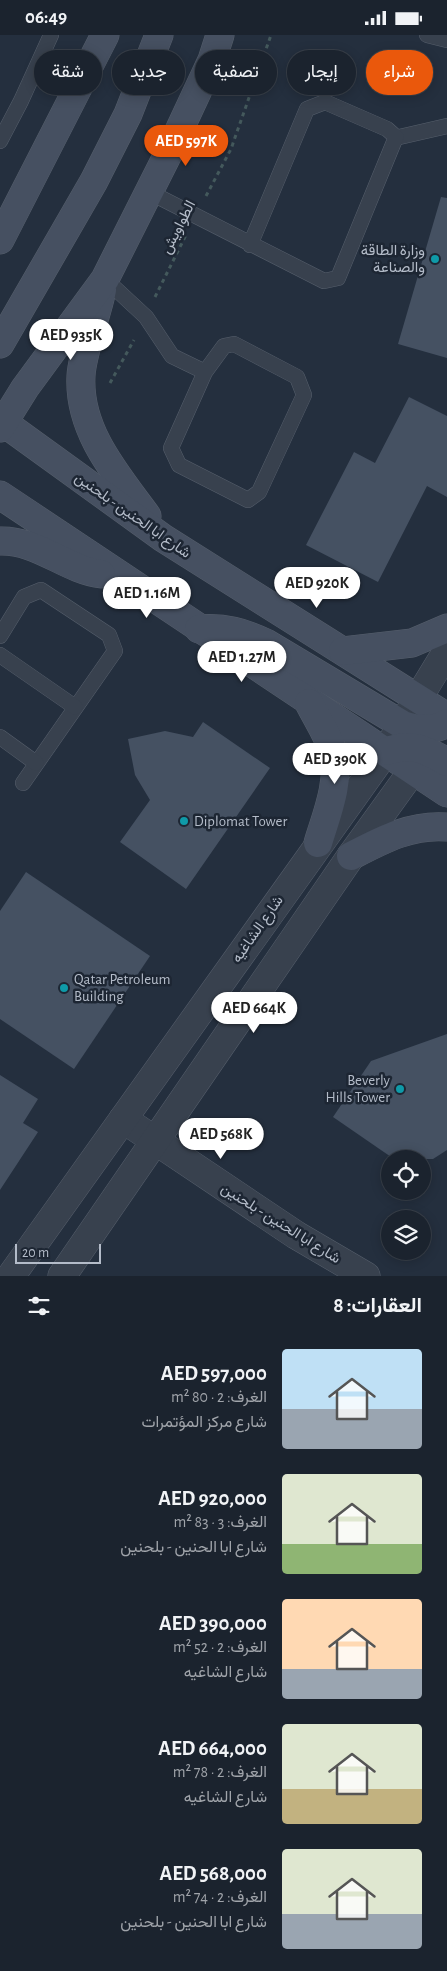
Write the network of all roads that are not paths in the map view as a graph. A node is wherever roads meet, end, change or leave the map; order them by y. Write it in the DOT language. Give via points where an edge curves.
graph roads {
  1 [pos="51,35"];
  2 [pos="105,35"];
  3 [pos="159,35"];
  4 [pos="220,35"];
  5 [pos="447,126"];
  6 [pos="395,138"];
  7 [pos="0,141"];
  8 [pos="149,193"];
  9 [pos="0,240"];
  10 [pos="250,245"];
  11 [pos="105,279"];
  12 [pos="0,344"];
  13 [pos="205,372"];
  14 [pos="1,423"];
  15 [pos="0,495"];
  16 [pos="163,538"];
  17 [pos="0,541"];
  18 [pos="117,574"];
  19 [pos="447,628"];
  20 [pos="199,629"];
  21 [pos="0,635"];
  22 [pos="343,651"];
  23 [pos="447,651"];
  24 [pos="0,655"];
  25 [pos="419,699"];
  26 [pos="308,702"];
  27 [pos="75,707"];
  28 [pos="447,717"];
  29 [pos="403,725"];
  30 [pos="447,725"];
  31 [pos="0,737"];
  32 [pos="386,751"];
  33 [pos="429,760"];
  34 [pos="36,763"];
  35 [pos="23,783"];
  36 [pos="447,793"];
  37 [pos="447,827"];
  38 [pos="318,843"];
  39 [pos="351,856"];
  40 [pos="123,1119"];
  41 [pos="154,1142"];
  42 [pos="11,1276"];
  43 [pos="62,1276"];
  44 [pos="366,1276"];
  1 -- 7 [label="lane"];
  2 -- 9 [label="street"];
  3 -- 12 [label="street" via="128,114"];
  4 -- 8 [label="street" via="212,60"];
  5 -- 6 [label="lane"];
  6 -- 10 [label="lane" via="387,129 325,102 307,109"];
  6 -- 10 [label="lane" via="338,279 324,281"];
  8 -- 10 [label="lane"];
  8 -- 11 [label="street"];
  11 -- 13 [label="lane" via="146,317 172,356"];
  11 -- 14 [label="street"];
  11 -- 16 [label="street" via="81,376 84,411 105,457"];
  13 -- 13 [label="lane" via="224,346 234,343 297,377 304,395 259,492 248,500 179,465 171,448"];
  14 -- 16 [label="street, شارع ابا الحنين - بلحنين"];
  15 -- 18 [label="street"];
  16 -- 22 [label="street, شارع ابا الحنين - بلحنين"];
  17 -- 18 [label="street" via="31,545 90,573"];
  18 -- 20 [label="street"];
  19 -- 22 [label="street" via="412,643"];
  20 -- 26 [label="street"];
  20 -- 29 [label="street" via="219,627 242,631"];
  21 -- 27 [label="lane" via="24,597 41,590 109,635 115,651"];
  22 -- 25 [label="street, شارع ابا الحنين - بلحنين"];
  23 -- 25 [label="street, شارع الشاغيه"];
  24 -- 27 [label="lane"];
  25 -- 28 [label="street, شارع ابا الحنين - بلحنين"];
  25 -- 29 [label="street, شارع الشاغيه"];
  26 -- 32 [label="street"];
  26 -- 38 [label="street" via="327,739 335,766 333,789"];
  27 -- 34 [label="lane"];
  29 -- 30 [label="street" via="423,730"];
  29 -- 32 [label="street, شارع الشاغيه"];
  30 -- 33 [label="street"];
  31 -- 34 [label="lane"];
  32 -- 33 [label="street"];
  32 -- 38 [label="street, شارع الشاغيه"];
  33 -- 36 [label="street"];
  33 -- 39 [label="street"];
  34 -- 35 [label="lane"];
  37 -- 39 [label="street" via="429,826 386,837"];
  38 -- 40 [label="street, شارع الشاغيه"];
  39 -- 41 [label="street"];
  40 -- 41 [label="street, شارع ابا الحنين - بلحنين"];
  40 -- 42 [label="street, شارع الشاغيه"];
  41 -- 43 [label="street"];
  41 -- 44 [label="street, شارع ابا الحنين - بلحنين" via="296,1235"];
}
